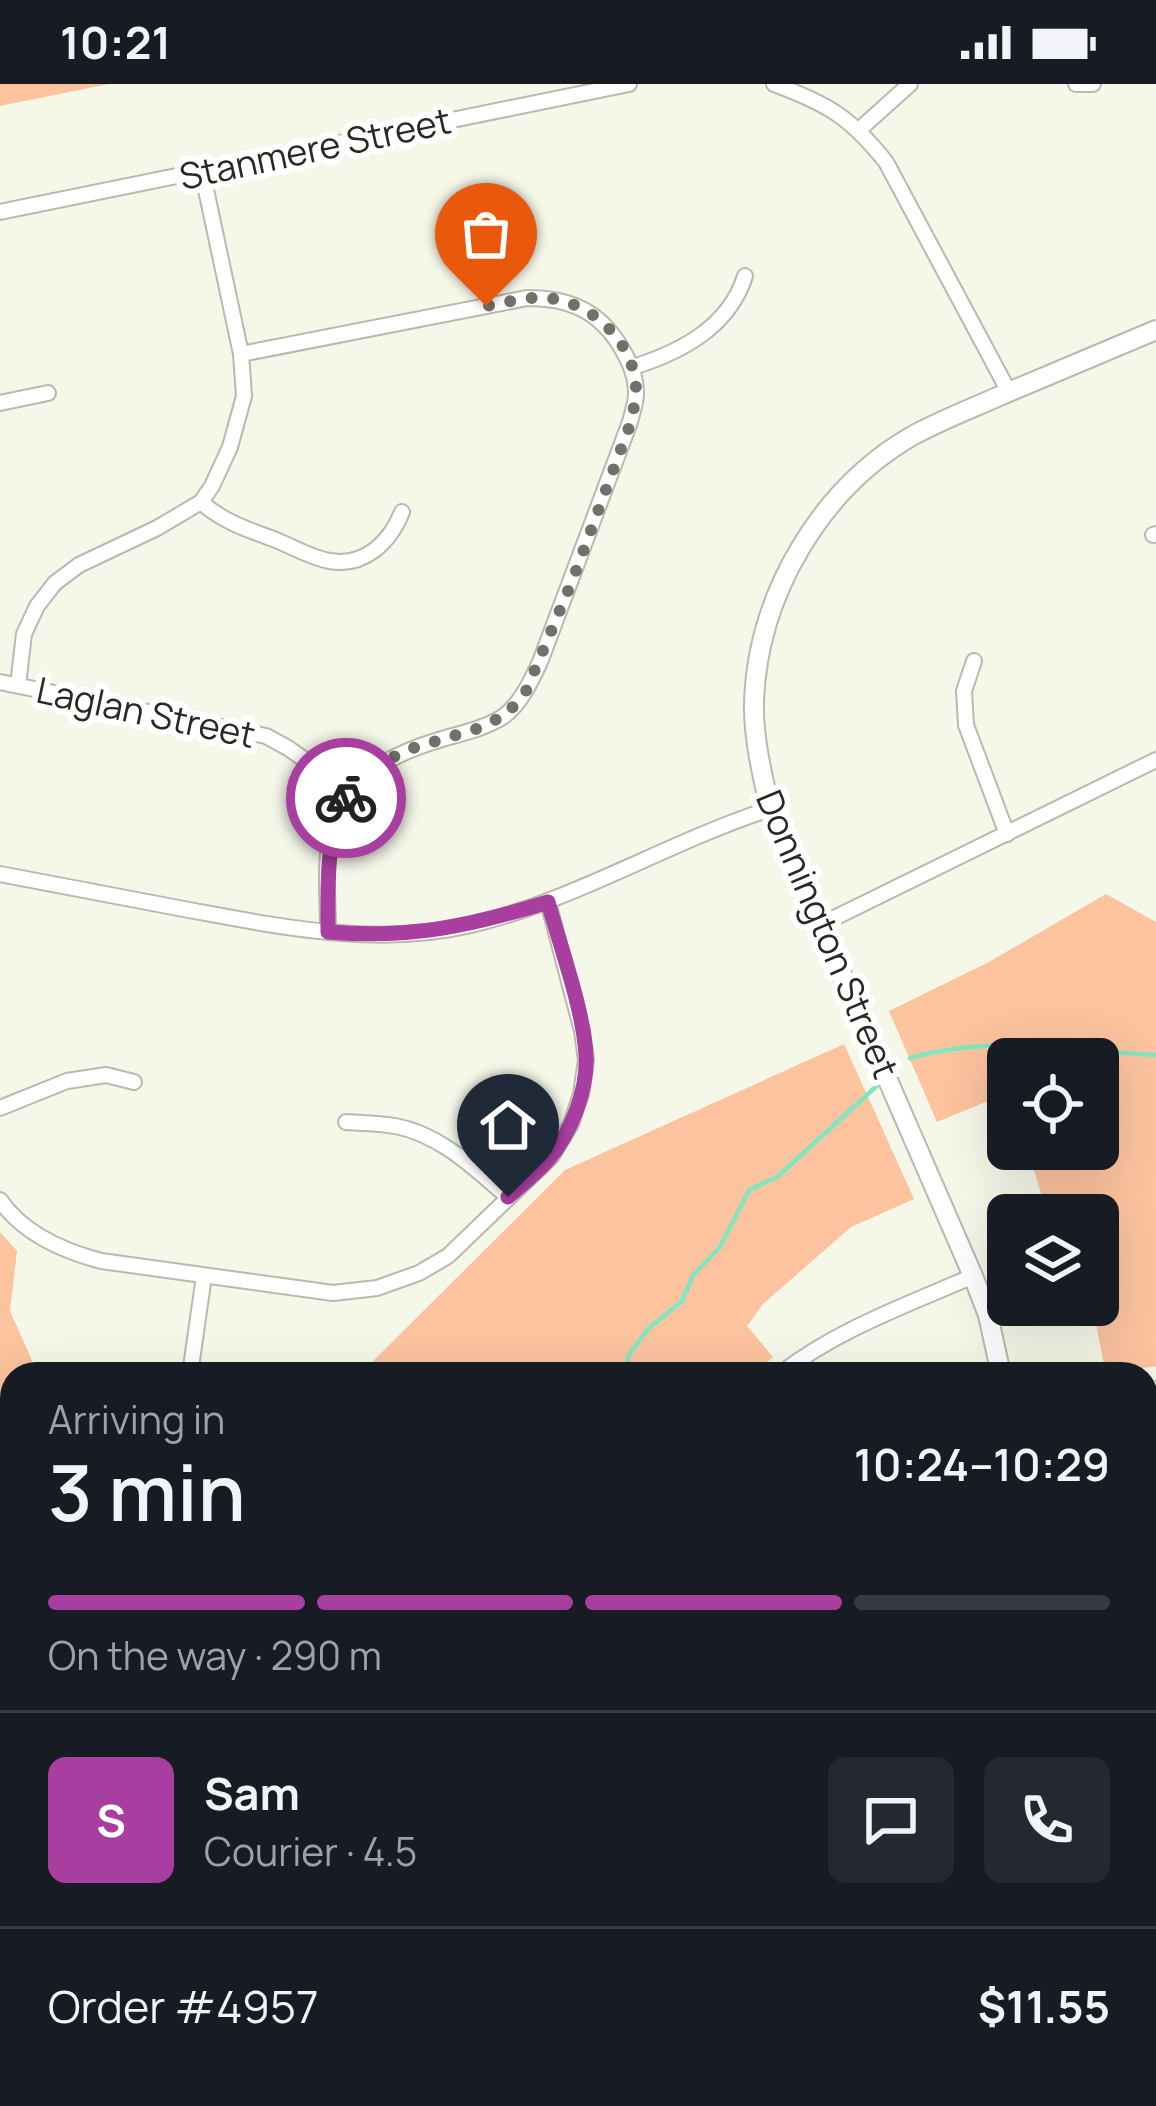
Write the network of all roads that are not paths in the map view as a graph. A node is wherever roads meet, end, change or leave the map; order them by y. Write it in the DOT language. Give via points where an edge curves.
graph roads {
  1 [pos="629,84"];
  2 [pos="774,84"];
  3 [pos="910,84"];
  4 [pos="1076,84"];
  5 [pos="1093,84"];
  6 [pos="860,129"];
  7 [pos="202,171"];
  8 [pos="0,212"];
  9 [pos="745,276"];
  10 [pos="1156,330"];
  11 [pos="241,354"];
  12 [pos="633,367"];
  13 [pos="1010,392"];
  14 [pos="48,393"];
  15 [pos="0,403"];
  16 [pos="201,502"];
  17 [pos="402,512"];
  18 [pos="974,661"];
  19 [pos="0,682"];
  20 [pos="18,685"];
  21 [pos="1156,760"];
  22 [pos="349,791"];
  23 [pos="770,809"];
  24 [pos="1006,834"];
  25 [pos="0,874"];
  26 [pos="548,902"];
  27 [pos="820,926"];
  28 [pos="328,932"];
  29 [pos="134,1082"];
  30 [pos="0,1108"];
  31 [pos="346,1122"];
  32 [pos="508,1197"];
  33 [pos="0,1200"];
  34 [pos="204,1276"];
  35 [pos="974,1276"];
  36 [pos="192,1362"];
  37 [pos="796,1362"];
  38 [pos="998,1362"];
  1 -- 7 [label="street, Stanmere Street"];
  2 -- 6 [label="street"];
  3 -- 6 [label="street"];
  4 -- 5 [label="street"];
  6 -- 13 [label="street" via="886,162"];
  7 -- 8 [label="street, Stanmere Street"];
  7 -- 11 [label="street"];
  9 -- 12 [label="street" via="712,328"];
  10 -- 13 [label="street, Donnington Street"];
  11 -- 12 [label="street" via="550,298 596,315"];
  11 -- 16 [label="street" via="244,397"];
  12 -- 22 [label="street" via="631,422 526,691 506,715 387,760"];
  13 -- 23 [label="street, Donnington Street" via="911,437 835,499 805,540 771,610 754,699"];
  14 -- 15 [label="street"];
  16 -- 17 [label="street" via="218,518 331,562 374,551"];
  16 -- 20 [label="street" via="56,583 24,634"];
  18 -- 24 [label="street" via="964,691 966,724"];
  19 -- 20 [label="street, Laglan Street"];
  20 -- 22 [label="street, Laglan Street" via="266,736"];
  21 -- 24 [label="street"];
  22 -- 28 [label="street" via="330,840"];
  23 -- 26 [label="street"];
  23 -- 27 [label="street, Donnington Street"];
  24 -- 27 [label="street"];
  25 -- 28 [label="street"];
  26 -- 28 [label="street" via="469,926"];
  26 -- 32 [label="street" via="586,1060 571,1124 551,1157"];
  27 -- 35 [label="street, Donnington Street"];
  29 -- 30 [label="street" via="106,1075 67,1081"];
  31 -- 32 [label="street" via="430,1138"];
  32 -- 34 [label="street" via="448,1256 376,1288 333,1292"];
  33 -- 34 [label="street" via="13,1219 68,1253"];
  34 -- 36 [label="street"];
  35 -- 37 [label="street" via="846,1331"];
  35 -- 38 [label="street, Donnington Street"];
}
